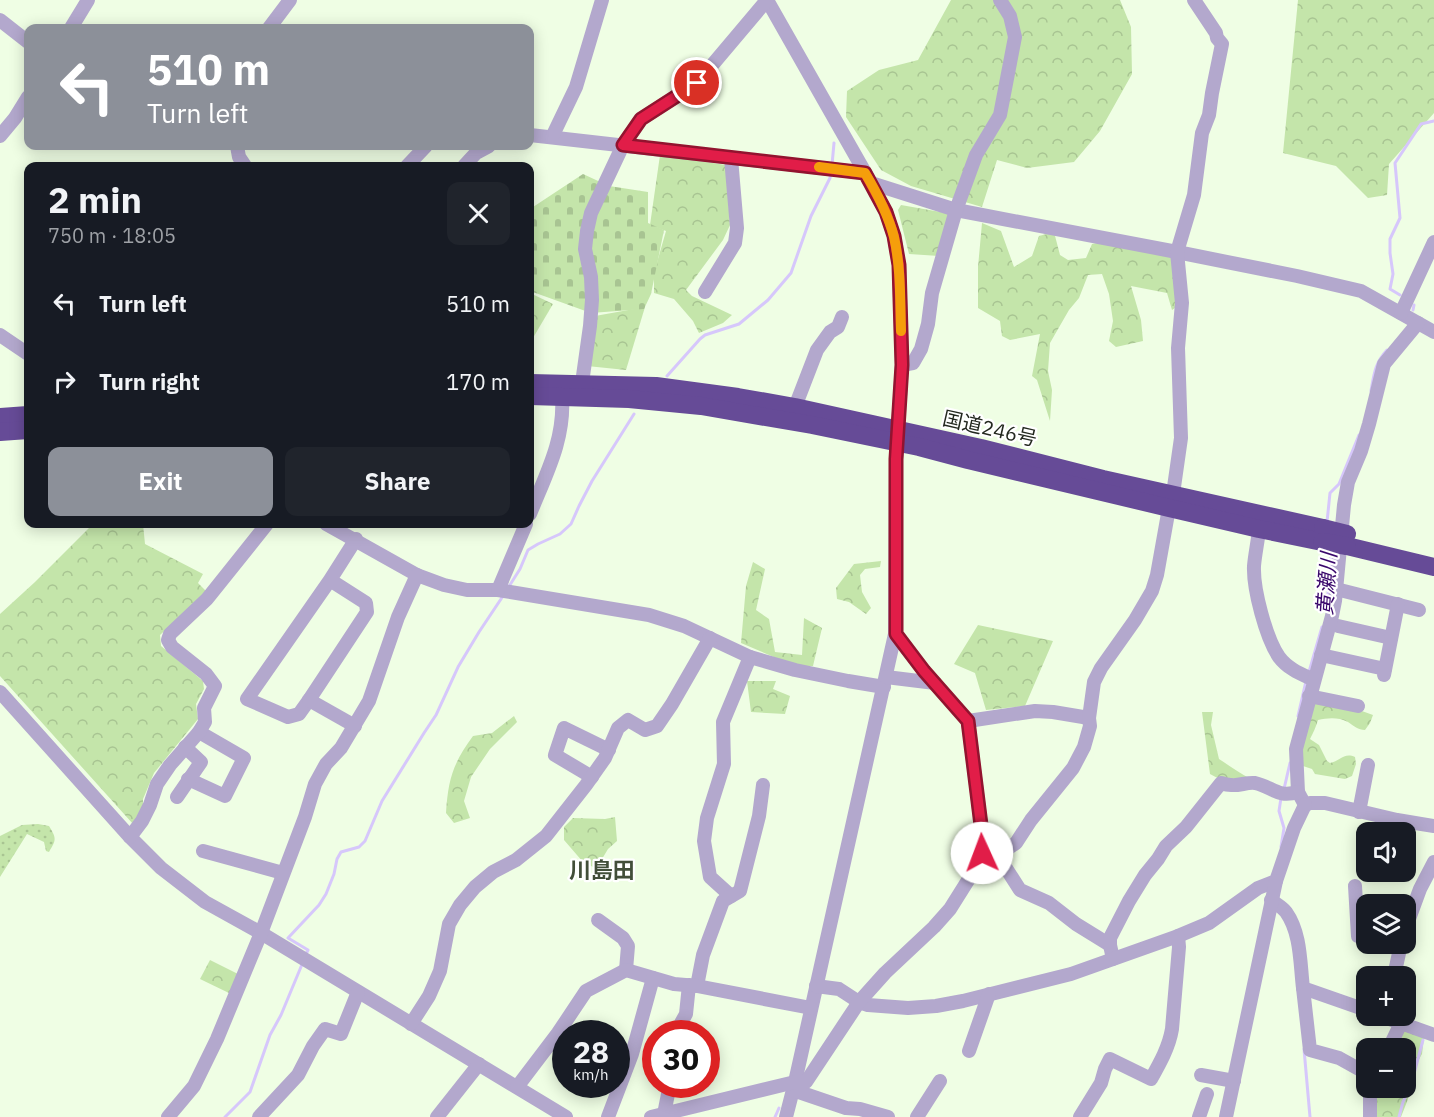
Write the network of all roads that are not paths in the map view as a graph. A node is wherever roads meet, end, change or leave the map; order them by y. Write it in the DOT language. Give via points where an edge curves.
graph roads {
  1 [pos="88,0"];
  2 [pos="290,0"];
  3 [pos="602,0"];
  4 [pos="767,0"];
  5 [pos="1000,0"];
  6 [pos="1194,0"];
  7 [pos="0,20"];
  8 [pos="73,24"];
  9 [pos="272,24"];
  10 [pos="24,39"];
  11 [pos="24,103"];
  12 [pos="0,135"];
  13 [pos="534,135"];
  14 [pos="552,137"];
  15 [pos="623,145"];
  16 [pos="422,150"];
  17 [pos="482,150"];
  18 [pos="731,158"];
  19 [pos="411,162"];
  20 [pos="468,162"];
  21 [pos="868,178"];
  22 [pos="956,210"];
  23 [pos="1434,242"];
  24 [pos="1177,252"];
  25 [pos="705,292"];
  26 [pos="1401,312"];
  27 [pos="842,317"];
  28 [pos="1419,323"];
  29 [pos="1434,332"];
  30 [pos="0,335"];
  31 [pos="24,351"];
  32 [pos="902,365"];
  33 [pos="534,383"];
  34 [pos="582,383"];
  35 [pos="534,396"];
  36 [pos="562,396"];
  37 [pos="795,407"];
  38 [pos="24,415"];
  39 [pos="0,417"];
  40 [pos="24,430"];
  41 [pos="0,432"];
  42 [pos="897,436"];
  43 [pos="1171,501"];
  44 [pos="534,504"];
  45 [pos="264,528"];
  46 [pos="334,528"];
  47 [pos="523,528"];
  48 [pos="1259,529"];
  49 [pos="1323,535"];
  50 [pos="356,539"];
  51 [pos="1347,540"];
  52 [pos="1434,554"];
  53 [pos="1434,567"];
  54 [pos="417,575"];
  55 [pos="330,580"];
  56 [pos="1336,589"];
  57 [pos="498,590"];
  58 [pos="1398,604"];
  59 [pos="1419,610"];
  60 [pos="1338,626"];
  61 [pos="896,634"];
  62 [pos="710,638"];
  63 [pos="1391,638"];
  64 [pos="1321,655"];
  65 [pos="750,657"];
  66 [pos="1309,678"];
  67 [pos="885,682"];
  68 [pos="935,683"];
  69 [pos="0,692"];
  70 [pos="1309,696"];
  71 [pos="309,700"];
  72 [pos="1358,706"];
  73 [pos="1089,718"];
  74 [pos="968,721"];
  75 [pos="355,726"];
  76 [pos="199,732"];
  77 [pos="185,747"];
  78 [pos="609,750"];
  79 [pos="1368,765"];
  80 [pos="592,777"];
  81 [pos="188,779"];
  82 [pos="763,785"];
  83 [pos="1295,793"];
  84 [pos="177,797"];
  85 [pos="1305,805"];
  86 [pos="1359,812"];
  87 [pos="1434,826"];
  88 [pos="130,837"];
  89 [pos="203,851"];
  90 [pos="988,852"];
  91 [pos="1434,862"];
  92 [pos="283,873"];
  93 [pos="1276,881"];
  94 [pos="1355,886"];
  95 [pos="731,896"];
  96 [pos="1271,900"];
  97 [pos="1416,900"];
  98 [pos="1356,903"];
  99 [pos="598,920"];
  100 [pos="261,933"];
  101 [pos="1178,936"];
  102 [pos="1110,945"];
  103 [pos="1113,959"];
  104 [pos="626,970"];
  105 [pos="653,978"];
  106 [pos="693,986"];
  107 [pos="816,986"];
  108 [pos="1303,988"];
  109 [pos="358,992"];
  110 [pos="989,994"];
  111 [pos="859,1002"];
  112 [pos="1356,1007"];
  113 [pos="811,1008"];
  114 [pos="683,1020"];
  115 [pos="411,1024"];
  116 [pos="1415,1026"];
  117 [pos="1434,1035"];
  118 [pos="969,1051"];
  119 [pos="479,1064"];
  120 [pos="1356,1067"];
  121 [pos="1201,1075"];
  122 [pos="940,1081"];
  123 [pos="1234,1081"];
  124 [pos="794,1086"];
  125 [pos="517,1087"];
  126 [pos="1207,1094"];
  127 [pos="665,1098"];
  128 [pos="1370,1098"];
  129 [pos="658,1115"];
  130 [pos="168,1117"];
  131 [pos="259,1117"];
  132 [pos="437,1117"];
  133 [pos="566,1117"];
  134 [pos="608,1117"];
  135 [pos="786,1117"];
  136 [pos="888,1117"];
  137 [pos="917,1117"];
  138 [pos="1080,1117"];
  139 [pos="1199,1117"];
  140 [pos="1226,1117"];
  141 [pos="1370,1117"];
  1 -- 8 [label="street"];
  2 -- 9 [label="street"];
  3 -- 14 [label="street" via="576,87"];
  4 -- 15 [label="street" via="697,83 641,119"];
  4 -- 21 [label="street"];
  5 -- 22 [label="street" via="1010,15 1015,37 1000,115 976,155"];
  6 -- 24 [label="street" via="1222,44 1202,133 1194,195"];
  7 -- 10 [label="street"];
  11 -- 12 [label="street"];
  13 -- 14 [label="street"];
  14 -- 15 [label="street"];
  15 -- 18 [label="street"];
  15 -- 34 [label="street" via="591,213 587,231 585,249 592,300"];
  16 -- 19 [label="street"];
  17 -- 20 [label="street"];
  18 -- 21 [label="street"];
  18 -- 25 [label="street" via="735,243"];
  21 -- 22 [label="street"];
  21 -- 32 [label="street" via="894,236 899,265"];
  22 -- 24 [label="street"];
  22 -- 32 [label="street" via="932,293 921,349 913,363"];
  23 -- 26 [label="street"];
  24 -- 26 [label="street" via="1361,291"];
  24 -- 43 [label="street" via="1182,303 1178,348 1181,438"];
  26 -- 28 [label="street"];
  27 -- 37 [label="street" via="817,350"];
  28 -- 29 [label="street"];
  28 -- 56 [label="street" via="1384,364 1369,424 1348,482"];
  30 -- 31 [label="street"];
  32 -- 42 [label="street"];
  33 -- 34 [label="highway, 国道246号"];
  34 -- 37 [label="highway, 国道246号" via="656,386"];
  35 -- 36 [label="highway, 国道246号"];
  36 -- 42 [label="highway, 国道246号" via="701,406"];
  36 -- 44 [label="street" via="557,447"];
  37 -- 42 [label="highway, 国道246号"];
  38 -- 39 [label="highway"];
  40 -- 41 [label="highway"];
  42 -- 43 [label="highway, 国道246号" via="981,448"];
  42 -- 61 [label="street"];
  43 -- 48 [label="highway, 国道246号"];
  43 -- 49 [label="highway, 国道246号"];
  43 -- 73 [label="street" via="1152,591 1094,682"];
  45 -- 76 [label="street" via="207,599 170,633 172,647 215,686 204,708 205,722"];
  46 -- 50 [label="street"];
  47 -- 57 [label="street"];
  48 -- 49 [label="highway, 国道246号"];
  48 -- 66 [label="street" via="1254,568 1267,631 1280,658"];
  49 -- 51 [label="highway, 国道246号, bridge"];
  50 -- 54 [label="street"];
  50 -- 55 [label="street"];
  51 -- 52 [label="highway, 国道246号"];
  51 -- 53 [label="highway, 国道246号"];
  54 -- 57 [label="street" via="467,590"];
  54 -- 75 [label="street" via="369,701"];
  55 -- 71 [label="street" via="366,603 367,612"];
  55 -- 71 [label="street" via="247,699 288,717 299,714"];
  56 -- 58 [label="street"];
  56 -- 64 [label="street"];
  57 -- 62 [label="street" via="649,615"];
  58 -- 59 [label="street"];
  58 -- 63 [label="street"];
  60 -- 63 [label="street"];
  61 -- 67 [label="street"];
  61 -- 68 [label="street"];
  62 -- 65 [label="street"];
  62 -- 78 [label="street" via="657,726 645,730 628,720 618,728"];
  63 -- 64 [label="street" via="1385,672"];
  64 -- 66 [label="street"];
  65 -- 67 [label="street" via="848,681"];
  65 -- 95 [label="street" via="723,722 724,764 704,841 710,877"];
  66 -- 70 [label="street"];
  67 -- 68 [label="street"];
  67 -- 107 [label="street"];
  68 -- 74 [label="street"];
  69 -- 88 [label="street"];
  70 -- 72 [label="street"];
  70 -- 83 [label="street" via="1296,749"];
  71 -- 75 [label="street"];
  73 -- 74 [label="street" via="1035,711"];
  73 -- 90 [label="street" via="1084,747 1073,768 1016,843"];
  74 -- 90 [label="street" via="982,833"];
  75 -- 92 [label="street" via="315,784"];
  76 -- 77 [label="street"];
  76 -- 81 [label="street" via="244,758 225,796"];
  77 -- 81 [label="street" via="201,762"];
  77 -- 88 [label="street" via="157,784 142,821"];
  78 -- 80 [label="street"];
  78 -- 80 [label="street" via="564,728 555,755"];
  79 -- 86 [label="street"];
  80 -- 115 [label="street" via="546,836 493,872 460,905 449,924 440,971"];
  81 -- 84 [label="street"];
  82 -- 95 [label="street" via="740,891"];
  83 -- 85 [label="street"];
  83 -- 102 [label="street" via="1278,793 1252,782 1221,783 1145,875 1118,922"];
  85 -- 86 [label="street" via="1325,802"];
  85 -- 93 [label="street"];
  86 -- 87 [label="street"];
  88 -- 100 [label="street" via="161,868 205,902"];
  89 -- 92 [label="street"];
  90 -- 102 [label="street" via="1020,890 1049,903"];
  90 -- 111 [label="street" via="950,909"];
  91 -- 97 [label="street"];
  92 -- 100 [label="street"];
  93 -- 96 [label="street"];
  93 -- 101 [label="street" via="1258,888 1209,923"];
  94 -- 98 [label="street"];
  95 -- 106 [label="street" via="723,901"];
  96 -- 108 [label="street" via="1284,910 1297,937"];
  96 -- 123 [label="street"];
  99 -- 104 [label="street" via="628,946"];
  100 -- 109 [label="street"];
  100 -- 130 [label="street" via="194,1086"];
  101 -- 103 [label="street"];
  101 -- 138 [label="street" via="1172,1029 1151,1079 1110,1059 1101,1083"];
  102 -- 103 [label="street"];
  103 -- 110 [label="street" via="1071,974"];
  104 -- 105 [label="street"];
  104 -- 125 [label="street" via="586,991"];
  105 -- 106 [label="street"];
  105 -- 134 [label="street" via="632,1054"];
  106 -- 113 [label="street"];
  106 -- 114 [label="street"];
  107 -- 111 [label="street" via="839,989"];
  107 -- 113 [label="street"];
  108 -- 112 [label="street"];
  108 -- 120 [label="street" via="1310,1050"];
  109 -- 115 [label="street"];
  109 -- 131 [label="street" via="341,1034 325,1029 298,1075"];
  110 -- 111 [label="street" via="908,1008"];
  110 -- 118 [label="street"];
  111 -- 124 [label="street" via="806,1082"];
  113 -- 124 [label="street"];
  115 -- 119 [label="street"];
  116 -- 117 [label="street"];
  119 -- 125 [label="street"];
  119 -- 132 [label="street"];
  121 -- 123 [label="street"];
  122 -- 137 [label="street"];
  123 -- 140 [label="street"];
  124 -- 129 [label="street"];
  124 -- 135 [label="street"];
  124 -- 136 [label="street" via="846,1108"];
  125 -- 133 [label="street"];
  126 -- 139 [label="street"];
  127 -- 129 [label="street"];
  128 -- 141 [label="street"];
}
